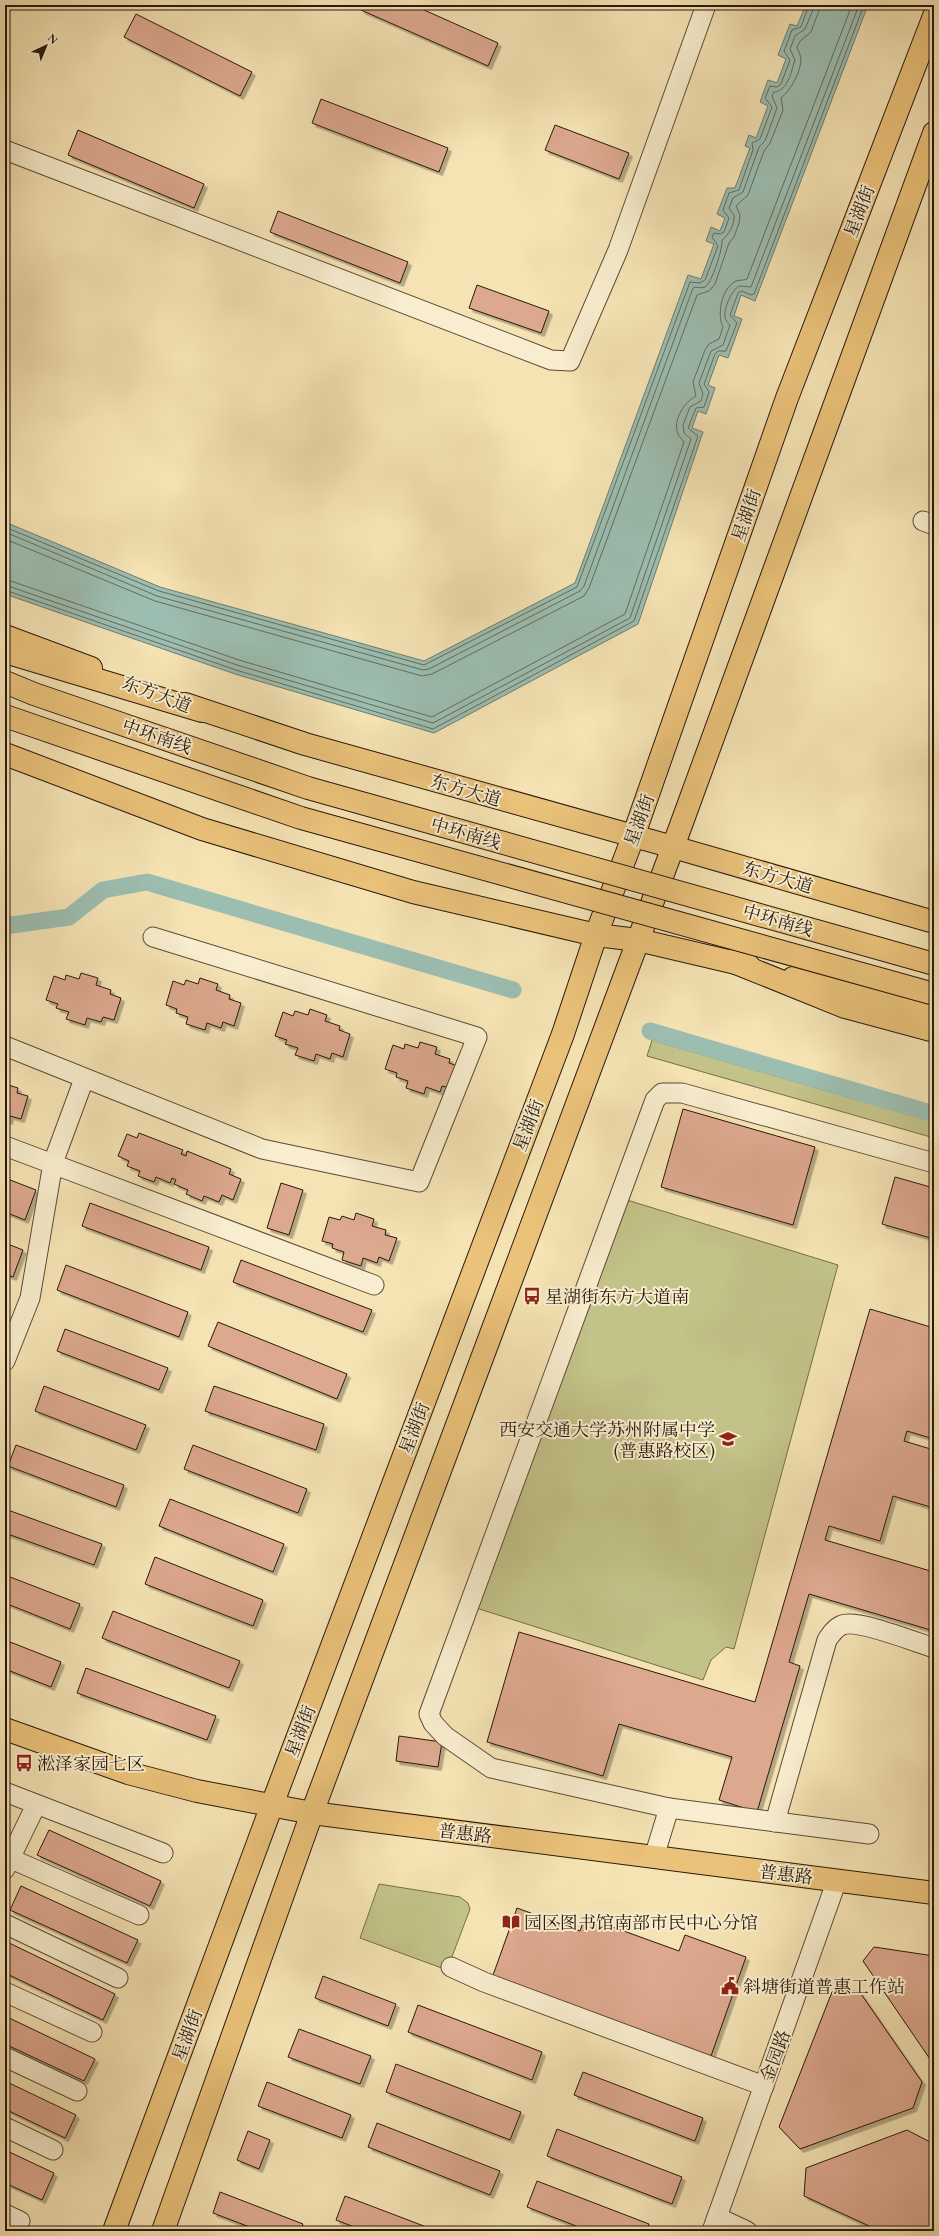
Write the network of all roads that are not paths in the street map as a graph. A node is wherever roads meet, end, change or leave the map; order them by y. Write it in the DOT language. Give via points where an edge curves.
graph roads {
  1 [pos="706,5"];
  2 [pos="934,16"];
  3 [pos="934,133"];
  4 [pos="5,150"];
  5 [pos="5,636"];
  6 [pos="5,652"];
  7 [pos="5,682"];
  8 [pos="202,711"];
  9 [pos="5,716"];
  10 [pos="5,754"];
  11 [pos="633,837"];
  12 [pos="673,846"];
  13 [pos="934,922"];
  14 [pos="596,935"];
  15 [pos="152,937"];
  16 [pos="638,940"];
  17 [pos="731,961"];
  18 [pos="934,964"];
  19 [pos="934,994"];
  20 [pos="934,1017"];
  21 [pos="934,1031"];
  22 [pos="5,1046"];
  23 [pos="84,1078"];
  24 [pos="5,1146"];
  25 [pos="53,1163"];
  26 [pos="934,1163"];
  27 [pos="374,1286"];
  28 [pos="5,1361"];
  29 [pos="934,1648"];
  30 [pos="5,1729"];
  31 [pos="5,1792"];
  32 [pos="36,1805"];
  33 [pos="272,1805"];
  34 [pos="669,1808"];
  35 [pos="312,1813"];
  36 [pos="775,1822"];
  37 [pos="869,1834"];
  38 [pos="163,1853"];
  39 [pos="654,1857"];
  40 [pos="6,1866"];
  41 [pos="837,1880"];
  42 [pos="934,1893"];
  43 [pos="138,1915"];
  44 [pos="5,1924"];
  45 [pos="451,1967"];
  46 [pos="118,1978"];
  47 [pos="5,1992"];
  48 [pos="92,2032"];
  49 [pos="5,2057"];
  50 [pos="764,2086"];
  51 [pos="76,2091"];
  52 [pos="5,2127"];
  53 [pos="53,2150"];
  54 [pos="714,2224"];
  55 [pos="114,2231"];
  56 [pos="163,2231"];
  57 [pos="747,2231"];
  1 -- 4 [label="street" via="618,250 570,361 551,360"];
  2 -- 11 [label="main road, 星湖街" via="787,398"];
  3 -- 12 [label="main road"];
  5 -- 8 [label="main road, 东方大道"];
  6 -- 8 [label="main road"];
  7 -- 18 [label="main road, 中环南线, bridge" via="308,788"];
  8 -- 11 [label="main road, 东方大道" via="305,744"];
  9 -- 19 [label="main road, 中环南线, bridge" via="301,818"];
  10 -- 14 [label="main road" via="209,831 413,892"];
  11 -- 12 [label="main road, 东方大道"];
  11 -- 14 [label="main road, 星湖街"];
  12 -- 13 [label="main road, 东方大道"];
  12 -- 16 [label="main road"];
  14 -- 16 [label="main road"];
  14 -- 33 [label="main road, 星湖街" via="563,1034"];
  15 -- 23 [label="street" via="477,1037 419,1182 262,1149"];
  16 -- 17 [label="main road"];
  16 -- 35 [label="main road"];
  17 -- 20 [label="main road"];
  17 -- 21 [label="main road" via="845,1007"];
  22 -- 23 [label="street"];
  23 -- 25 [label="street"];
  24 -- 25 [label="street"];
  25 -- 27 [label="street"];
  25 -- 28 [label="street" via="30,1298"];
  26 -- 34 [label="street" via="682,1093 662,1093 655,1100 433,1697 429,1714 433,1724 445,1736 491,1768"];
  29 -- 36 [label="street" via="851,1624 842,1625 832,1632 827,1640"];
  30 -- 33 [label="main road, 普惠路" via="128,1773 197,1791"];
  31 -- 32 [label="street"];
  32 -- 38 [label="street"];
  32 -- 40 [label="street"];
  33 -- 35 [label="main road, 普惠路"];
  33 -- 55 [label="main road, 星湖街"];
  34 -- 36 [label="street"];
  34 -- 39 [label="street"];
  35 -- 39 [label="main road, 普惠路"];
  35 -- 56 [label="main road"];
  36 -- 37 [label="street"];
  39 -- 41 [label="main road, 普惠路"];
  40 -- 43 [label="street"];
  41 -- 42 [label="main road, 普惠路"];
  41 -- 50 [label="street, 金园路"];
  44 -- 46 [label="street"];
  45 -- 50 [label="street" via="484,1982"];
  47 -- 48 [label="street"];
  49 -- 51 [label="street"];
  50 -- 54 [label="street, 金园路"];
  52 -- 53 [label="street"];
  54 -- 57 [label="street"];
}
